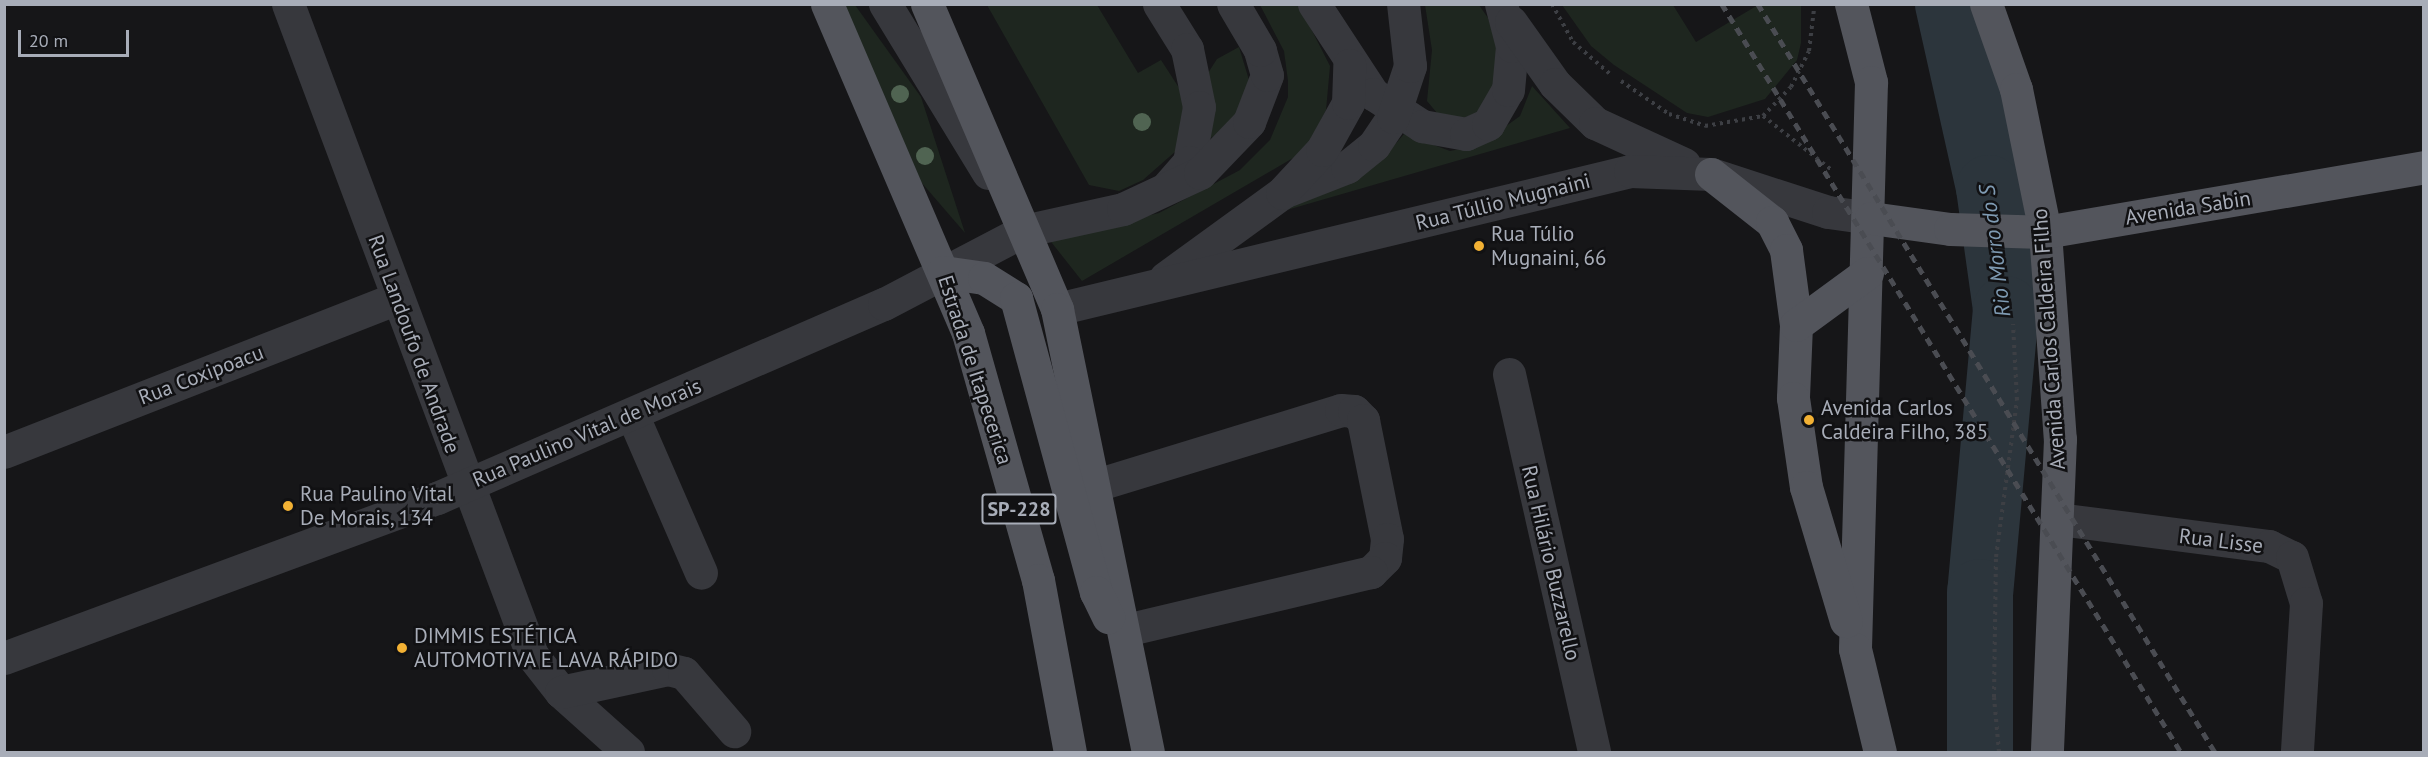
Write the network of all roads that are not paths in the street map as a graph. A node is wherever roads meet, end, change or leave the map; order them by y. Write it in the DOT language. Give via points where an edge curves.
graph roads {
  1 [pos="288,4"];
  2 [pos="826,4"];
  3 [pos="885,4"];
  4 [pos="927,4"];
  5 [pos="1159,4"];
  6 [pos="1233,4"];
  7 [pos="1314,4"];
  8 [pos="1403,4"];
  9 [pos="1851,4"];
  10 [pos="1986,4"];
  11 [pos="1504,10"];
  12 [pos="1349,65"];
  13 [pos="1396,111"];
  14 [pos="2424,167"];
  15 [pos="1711,174"];
  16 [pos="1282,193"];
  17 [pos="1150,200"];
  18 [pos="1870,218"];
  19 [pos="1950,229"];
  20 [pos="1023,231"];
  21 [pos="2030,232"];
  22 [pos="943,272"];
  23 [pos="1867,273"];
  24 [pos="1153,287"];
  25 [pos="398,298"];
  26 [pos="1057,309"];
  27 [pos="1796,325"];
  28 [pos="1509,374"];
  29 [pos="632,414"];
  30 [pos="4,452"];
  31 [pos="1095,485"];
  32 [pos="465,486"];
  33 [pos="2058,519"];
  34 [pos="701,573"];
  35 [pos="1126,630"];
  36 [pos="1855,649"];
  37 [pos="4,658"];
  38 [pos="1133,668"];
  39 [pos="561,692"];
  40 [pos="734,730"];
  41 [pos="617,749"];
  42 [pos="1070,753"];
  43 [pos="1148,753"];
  44 [pos="1594,753"];
  45 [pos="1880,753"];
  46 [pos="2047,753"];
  47 [pos="2297,753"];
  1 -- 25 [label="street, Rua Landoufo de Andrade"];
  2 -- 22 [label="main road, Estrada de Itapecerica / SP-228"];
  3 -- 20 [label="street"];
  4 -- 20 [label="main road"];
  5 -- 17 [label="street" via="1187,49 1199,106 1189,162"];
  6 -- 17 [label="street, Rua Paulino Vital de Morais" via="1260,50 1267,75 1263,95 1228,150 1200,173"];
  7 -- 12 [label="street"];
  8 -- 13 [label="street" via="1410,66"];
  9 -- 18 [label="main road" via="1871,82"];
  10 -- 21 [label="main road, Avenida Carlos Caldeira Filho" via="2016,89"];
  11 -- 13 [label="street" via="1512,65 1508,90 1488,124 1466,134 1448,134"];
  11 -- 15 [label="street" via="1555,84 1595,123"];
  12 -- 13 [label="street"];
  12 -- 16 [label="street" via="1352,88 1335,130"];
  13 -- 16 [label="street" via="1374,146 1347,167"];
  14 -- 21 [label="main road, Avenida Sabin"];
  15 -- 18 [label="street, Rua Túllio Mugnaini" via="1828,212"];
  15 -- 24 [label="street, Rua Túllio Mugnaini" via="1630,171"];
  15 -- 27 [label="main road" via="1772,222 1782,238"];
  16 -- 24 [label="street"];
  17 -- 20 [label="street, Rua Paulino Vital de Morais"];
  18 -- 19 [label="main road, Rua Túllio Mugnaini"];
  18 -- 23 [label="main road"];
  19 -- 21 [label="main road, Avenida Sabin"];
  20 -- 22 [label="street, Rua Paulino Vital de Morais"];
  20 -- 26 [label="main road"];
  21 -- 33 [label="main road, Avenida Carlos Caldeira Filho" via="2060,440"];
  22 -- 29 [label="street, Rua Paulino Vital de Morais" via="884,304"];
  22 -- 38 [label="main road" via="984,278 1016,298 1096,592"];
  22 -- 42 [label="main road, Estrada de Itapecerica / SP-228" via="1000,436 1038,580"];
  23 -- 27 [label="main road"];
  23 -- 36 [label="main road"];
  24 -- 26 [label="street, Rua Túllio Mugnaini"];
  25 -- 30 [label="street, Rua Coxipoacu"];
  25 -- 32 [label="street, Rua Landoufo de Andrade"];
  26 -- 31 [label="main road"];
  27 -- 36 [label="main road" via="1793,398 1806,487"];
  28 -- 44 [label="street, Rua Hilário Buzzarello"];
  29 -- 32 [label="street, Rua Paulino Vital de Morais"];
  29 -- 34 [label="street"];
  31 -- 35 [label="main road"];
  31 -- 35 [label="street" via="1341,410 1354,411 1363,420 1387,539 1385,558 1371,572"];
  32 -- 37 [label="street, Rua Paulino Vital de Morais"];
  32 -- 39 [label="street, Rua Landoufo de Andrade" via="532,655"];
  33 -- 46 [label="main road, Avenida Carlos Caldeira Filho"];
  33 -- 47 [label="street, Rua Lisse" via="2269,546 2292,557 2306,603"];
  35 -- 38 [label="main road"];
  36 -- 45 [label="main road"];
  38 -- 43 [label="main road"];
  39 -- 40 [label="street" via="668,669 684,673"];
  39 -- 41 [label="street, Rua Landoufo de Andrade"];
}
